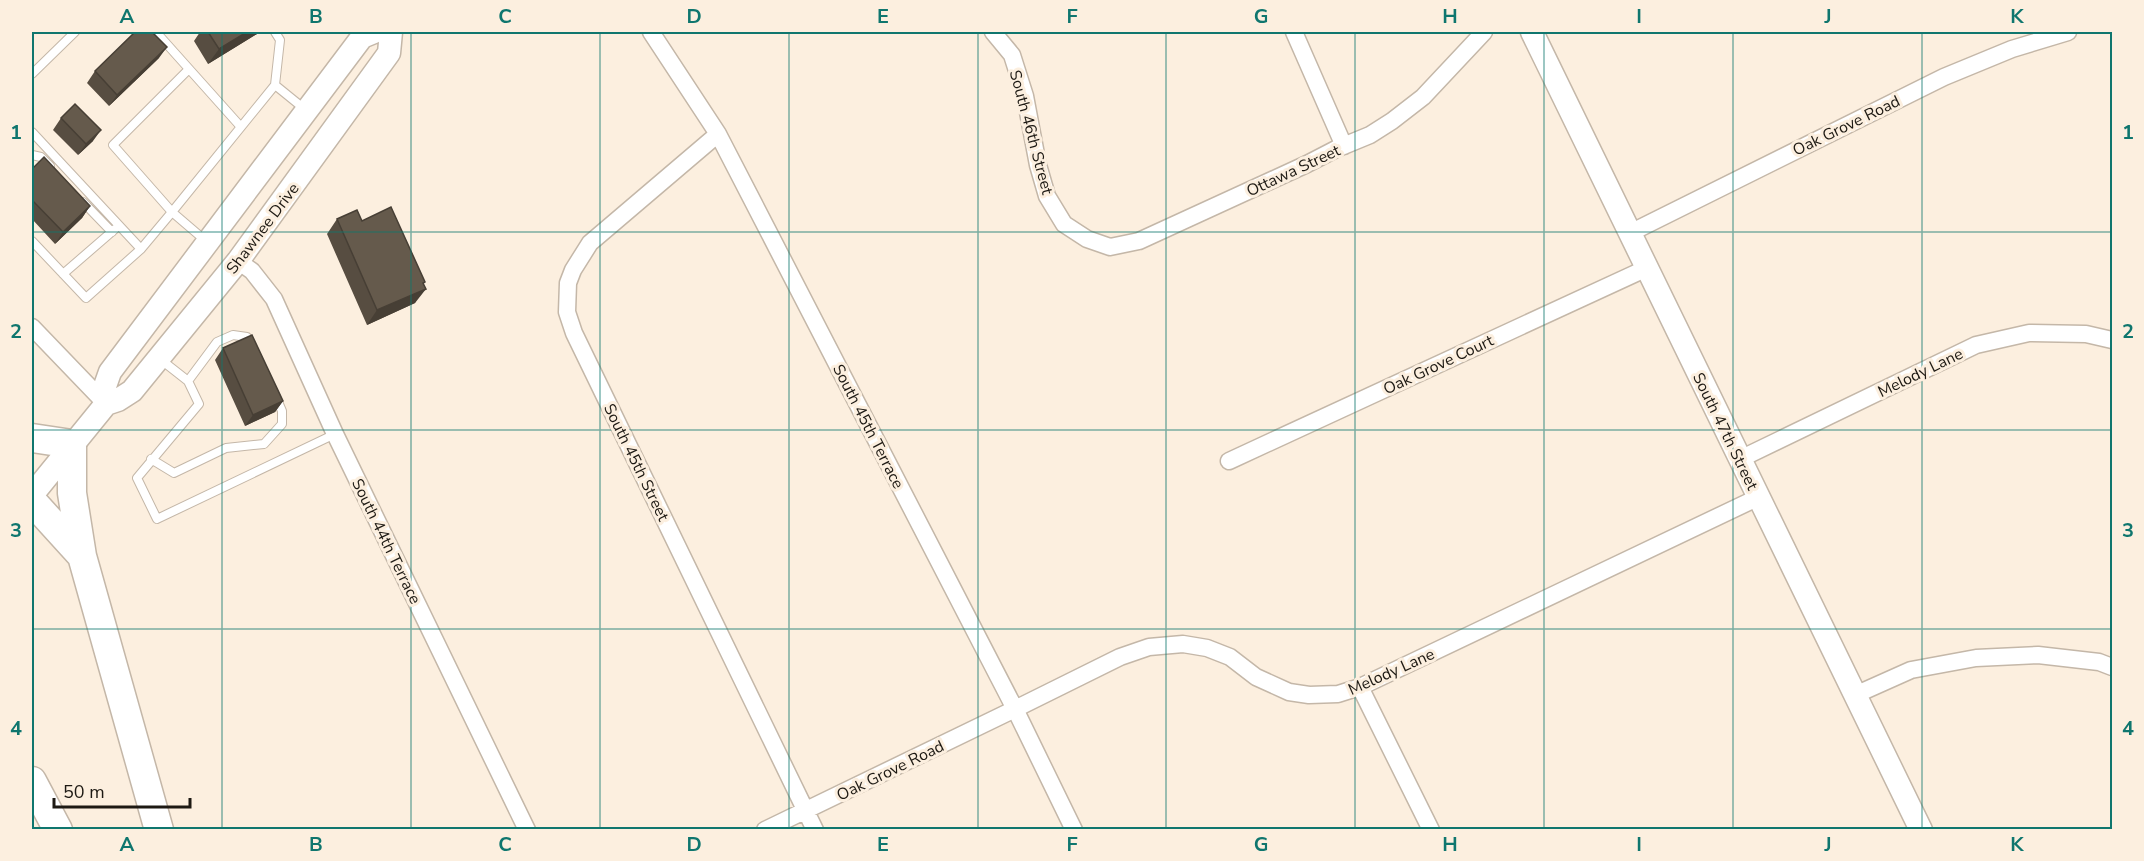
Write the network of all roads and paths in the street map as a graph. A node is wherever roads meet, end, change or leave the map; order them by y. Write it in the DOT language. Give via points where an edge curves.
graph roads {
  1 [pos="75,32"];
  2 [pos="156,32"];
  3 [pos="275,32"];
  4 [pos="374,32"];
  5 [pos="391,32"];
  6 [pos="651,32"];
  7 [pos="993,32"];
  8 [pos="1294,32"];
  9 [pos="1484,32"];
  10 [pos="1532,32"];
  11 [pos="2068,32"];
  12 [pos="189,69"];
  13 [pos="32,73"];
  14 [pos="275,85"];
  15 [pos="307,111"];
  16 [pos="241,127"];
  17 [pos="333,130"];
  18 [pos="32,132"];
  19 [pos="718,134"];
  20 [pos="1344,146"];
  21 [pos="32,155"];
  22 [pos="57,174"];
  23 [pos="81,199"];
  24 [pos="171,212"];
  25 [pos="115,229"];
  26 [pos="1074,231"];
  27 [pos="1630,233"];
  28 [pos="32,241"];
  29 [pos="208,242"];
  30 [pos="141,249"];
  31 [pos="238,261"];
  32 [pos="1647,268"];
  33 [pos="63,274"];
  34 [pos="32,327"];
  35 [pos="2112,340"];
  36 [pos="257,358"];
  37 [pos="159,359"];
  38 [pos="188,381"];
  39 [pos="272,390"];
  40 [pos="106,404"];
  41 [pos="335,434"];
  42 [pos="32,438"];
  43 [pos="72,444"];
  44 [pos="152,459"];
  45 [pos="1740,459"];
  46 [pos="1229,461"];
  47 [pos="32,495"];
  48 [pos="1759,497"];
  49 [pos="32,501"];
  50 [pos="82,556"];
  51 [pos="2112,668"];
  52 [pos="1360,687"];
  53 [pos="1855,695"];
  54 [pos="1016,709"];
  55 [pos="32,781"];
  56 [pos="805,810"];
  57 [pos="58,830"];
  58 [pos="159,830"];
  59 [pos="526,830"];
  60 [pos="765,830"];
  61 [pos="814,830"];
  62 [pos="1074,830"];
  63 [pos="1431,830"];
  64 [pos="1921,830"];
  1 -- 13 [label="lane"];
  2 -- 12 [label="lane"];
  3 -- 14 [label="lane" via="280,40"];
  4 -- 15 [label="main road" via="362,37"];
  5 -- 17 [label="main road, Shawnee Drive" via="389,52"];
  6 -- 19 [label="street, South 45th Terrace"];
  7 -- 26 [label="street, South 46th Street" via="1012,55 1047,196 1064,224"];
  8 -- 20 [label="street"];
  9 -- 20 [label="street, Ottawa Street" via="1423,97 1370,135"];
  10 -- 27 [label="main road, South 47th Street"];
  11 -- 27 [label="street, Oak Grove Road" via="1944,77"];
  12 -- 16 [label="lane"];
  12 -- 24 [label="lane" via="113,145"];
  14 -- 15 [label="lane"];
  14 -- 16 [label="lane"];
  15 -- 17 [label="main road"];
  15 -- 29 [label="main road"];
  16 -- 24 [label="lane"];
  17 -- 31 [label="main road, Shawnee Drive"];
  18 -- 25 [label="lane"];
  19 -- 54 [label="street, South 45th Terrace"];
  19 -- 56 [label="street, South 45th Street" via="590,243 568,284 567,312"];
  20 -- 26 [label="street, Ottawa Street" via="1139,241 1110,247"];
  21 -- 22 [label="lane" via="42,158"];
  23 -- 25 [label="lane"];
  24 -- 29 [label="lane"];
  24 -- 30 [label="lane"];
  25 -- 30 [label="lane"];
  25 -- 33 [label="lane"];
  27 -- 32 [label="main road, South 47th Street"];
  28 -- 33 [label="lane"];
  29 -- 31 [label="main road"];
  29 -- 40 [label="main road" via="110,372 104,389"];
  30 -- 33 [label="lane" via="86,298"];
  31 -- 37 [label="main road, Shawnee Drive"];
  31 -- 41 [label="street, South 44th Terrace" via="252,271 274,298"];
  32 -- 45 [label="main road, South 47th Street"];
  32 -- 46 [label="street, Oak Grove Court"];
  34 -- 40 [label="street"];
  35 -- 45 [label="street, Melody Lane" via="2086,334 2030,333 1976,345"];
  36 -- 38 [label="lane" via="247,337 233,335 217,342"];
  37 -- 38 [label="lane"];
  37 -- 40 [label="main road, Shawnee Drive" via="132,391"];
  38 -- 44 [label="lane" via="199,404"];
  39 -- 44 [label="lane" via="282,411 282,424 264,444 226,448 174,472"];
  40 -- 43 [label="main road, Shawnee Drive"];
  41 -- 44 [label="lane" via="157,519 137,478"];
  41 -- 59 [label="street, South 44th Terrace"];
  42 -- 43 [label="highway"];
  43 -- 47 [label="main road, Shawnee Drive"];
  43 -- 50 [label="highway" via="72,493"];
  45 -- 48 [label="main road, South 47th Street"];
  48 -- 52 [label="street, Melody Lane"];
  48 -- 53 [label="main road, South 47th Street"];
  49 -- 50 [label="highway"];
  50 -- 58 [label="highway"];
  51 -- 53 [label="street" via="2099,662 2038,655 1976,658 1911,670"];
  52 -- 54 [label="street, Melody Lane" via="1328,694 1288,692 1256,677 1230,657 1183,644 1137,650"];
  52 -- 63 [label="street"];
  53 -- 64 [label="main road, South 47th Street"];
  54 -- 56 [label="street, Oak Grove Road"];
  54 -- 62 [label="street, South 45th Terrace"];
  55 -- 57 [label="highway"];
  56 -- 60 [label="street, Oak Grove Road"];
  56 -- 61 [label="street, South 45th Street"];
}
